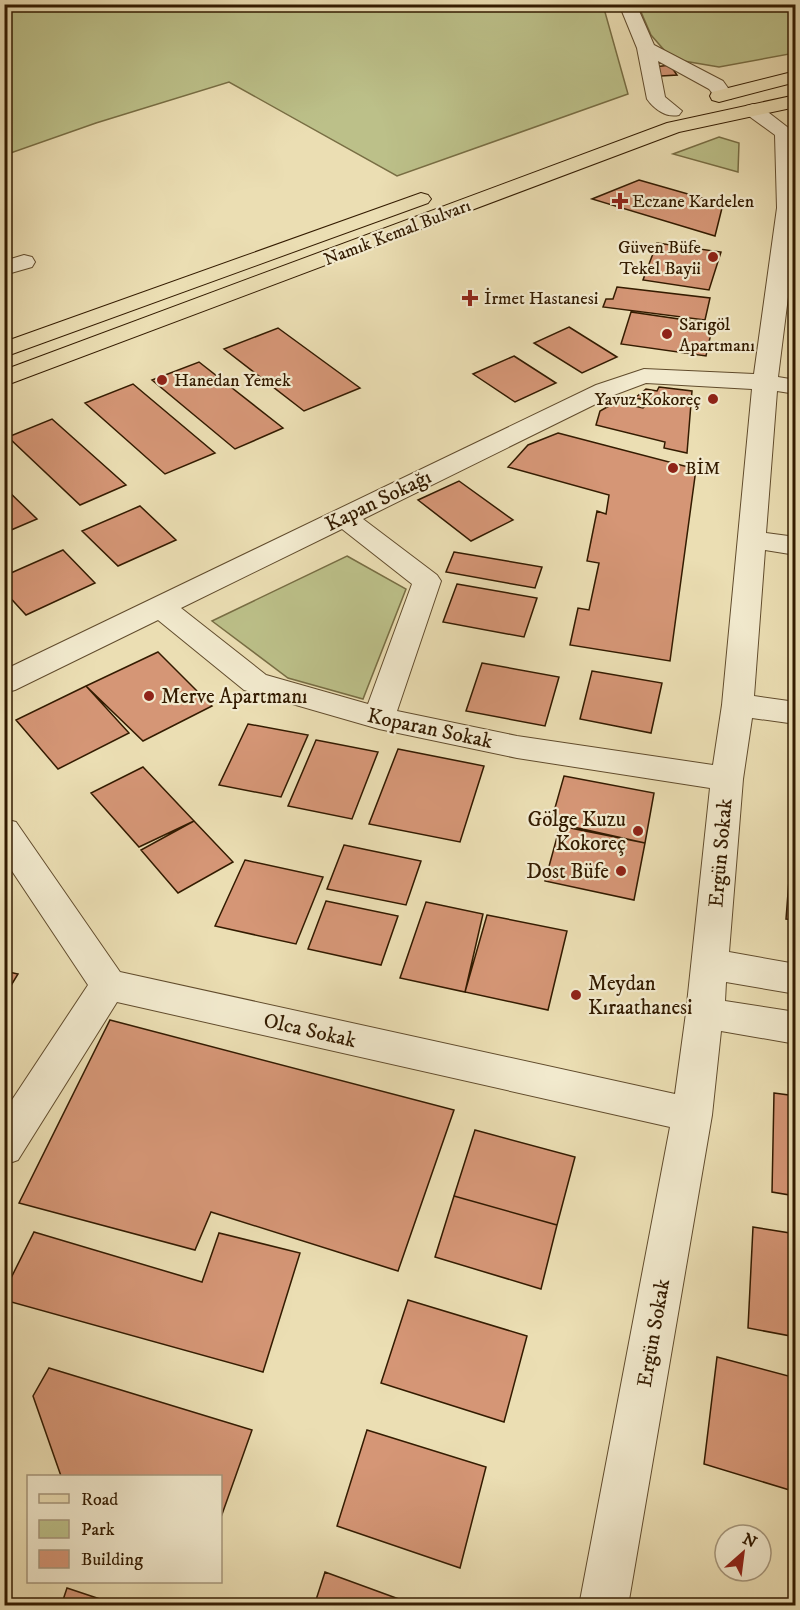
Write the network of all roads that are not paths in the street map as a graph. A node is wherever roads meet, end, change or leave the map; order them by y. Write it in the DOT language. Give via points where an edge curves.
graph roads {
  1 [pos="627,4"];
  2 [pos="646,48"];
  3 [pos="795,76"];
  4 [pos="724,95"];
  5 [pos="795,101"];
  6 [pos="753,110"];
  7 [pos="672,111"];
  8 [pos="570,144"];
  9 [pos="437,193"];
  10 [pos="792,196"];
  11 [pos="4,350"];
  12 [pos="4,379"];
  13 [pos="780,385"];
  14 [pos="344,517"];
  15 [pos="752,540"];
  16 [pos="795,546"];
  17 [pos="162,608"];
  18 [pos="4,683"];
  19 [pos="738,705"];
  20 [pos="795,713"];
  21 [pos="379,718"];
  22 [pos="727,778"];
  23 [pos="4,831"];
  24 [pos="710,964"];
  25 [pos="795,979"];
  26 [pos="108,985"];
  27 [pos="705,1013"];
  28 [pos="795,1028"];
  29 [pos="692,1115"];
  30 [pos="4,1147"];
  31 [pos="603,1605"];
  1 -- 2 [label="street"];
  2 -- 4 [label="street" via="716,85"];
  2 -- 7 [label="street" via="656,99"];
  3 -- 4 [label="main road"];
  4 -- 6 [label="main road"];
  4 -- 7 [label="main road"];
  5 -- 6 [label="main road, Namık Kemal Bulvarı"];
  6 -- 10 [label="street, Ergün Sokak" via="785,133"];
  6 -- 12 [label="main road, Namık Kemal Bulvarı" via="674,127"];
  7 -- 8 [label="main road"];
  9 -- 11 [label="main road, Namık Kemal Bulvarı"];
  10 -- 13 [label="street, Ergün Sokak"];
  13 -- 14 [label="street, Kapan Sokağı" via="644,376 605,390"];
  13 -- 15 [label="street, Ergün Sokak"];
  14 -- 17 [label="street, Kapan Sokağı"];
  14 -- 21 [label="street" via="427,581"];
  15 -- 16 [label="street"];
  15 -- 19 [label="street, Ergün Sokak"];
  17 -- 18 [label="street, Kapan Sokağı"];
  17 -- 21 [label="street, Koparan Sokak" via="255,683"];
  19 -- 20 [label="street"];
  19 -- 22 [label="street, Ergün Sokak"];
  21 -- 22 [label="street, Koparan Sokak" via="517,747"];
  22 -- 24 [label="street, Ergün Sokak"];
  23 -- 26 [label="street"];
  24 -- 25 [label="street"];
  24 -- 27 [label="street, Ergün Sokak"];
  26 -- 29 [label="street, Olca Sokak"];
  26 -- 30 [label="street"];
  27 -- 28 [label="street"];
  27 -- 29 [label="street, Ergün Sokak"];
  29 -- 31 [label="street, Ergün Sokak"];
}
